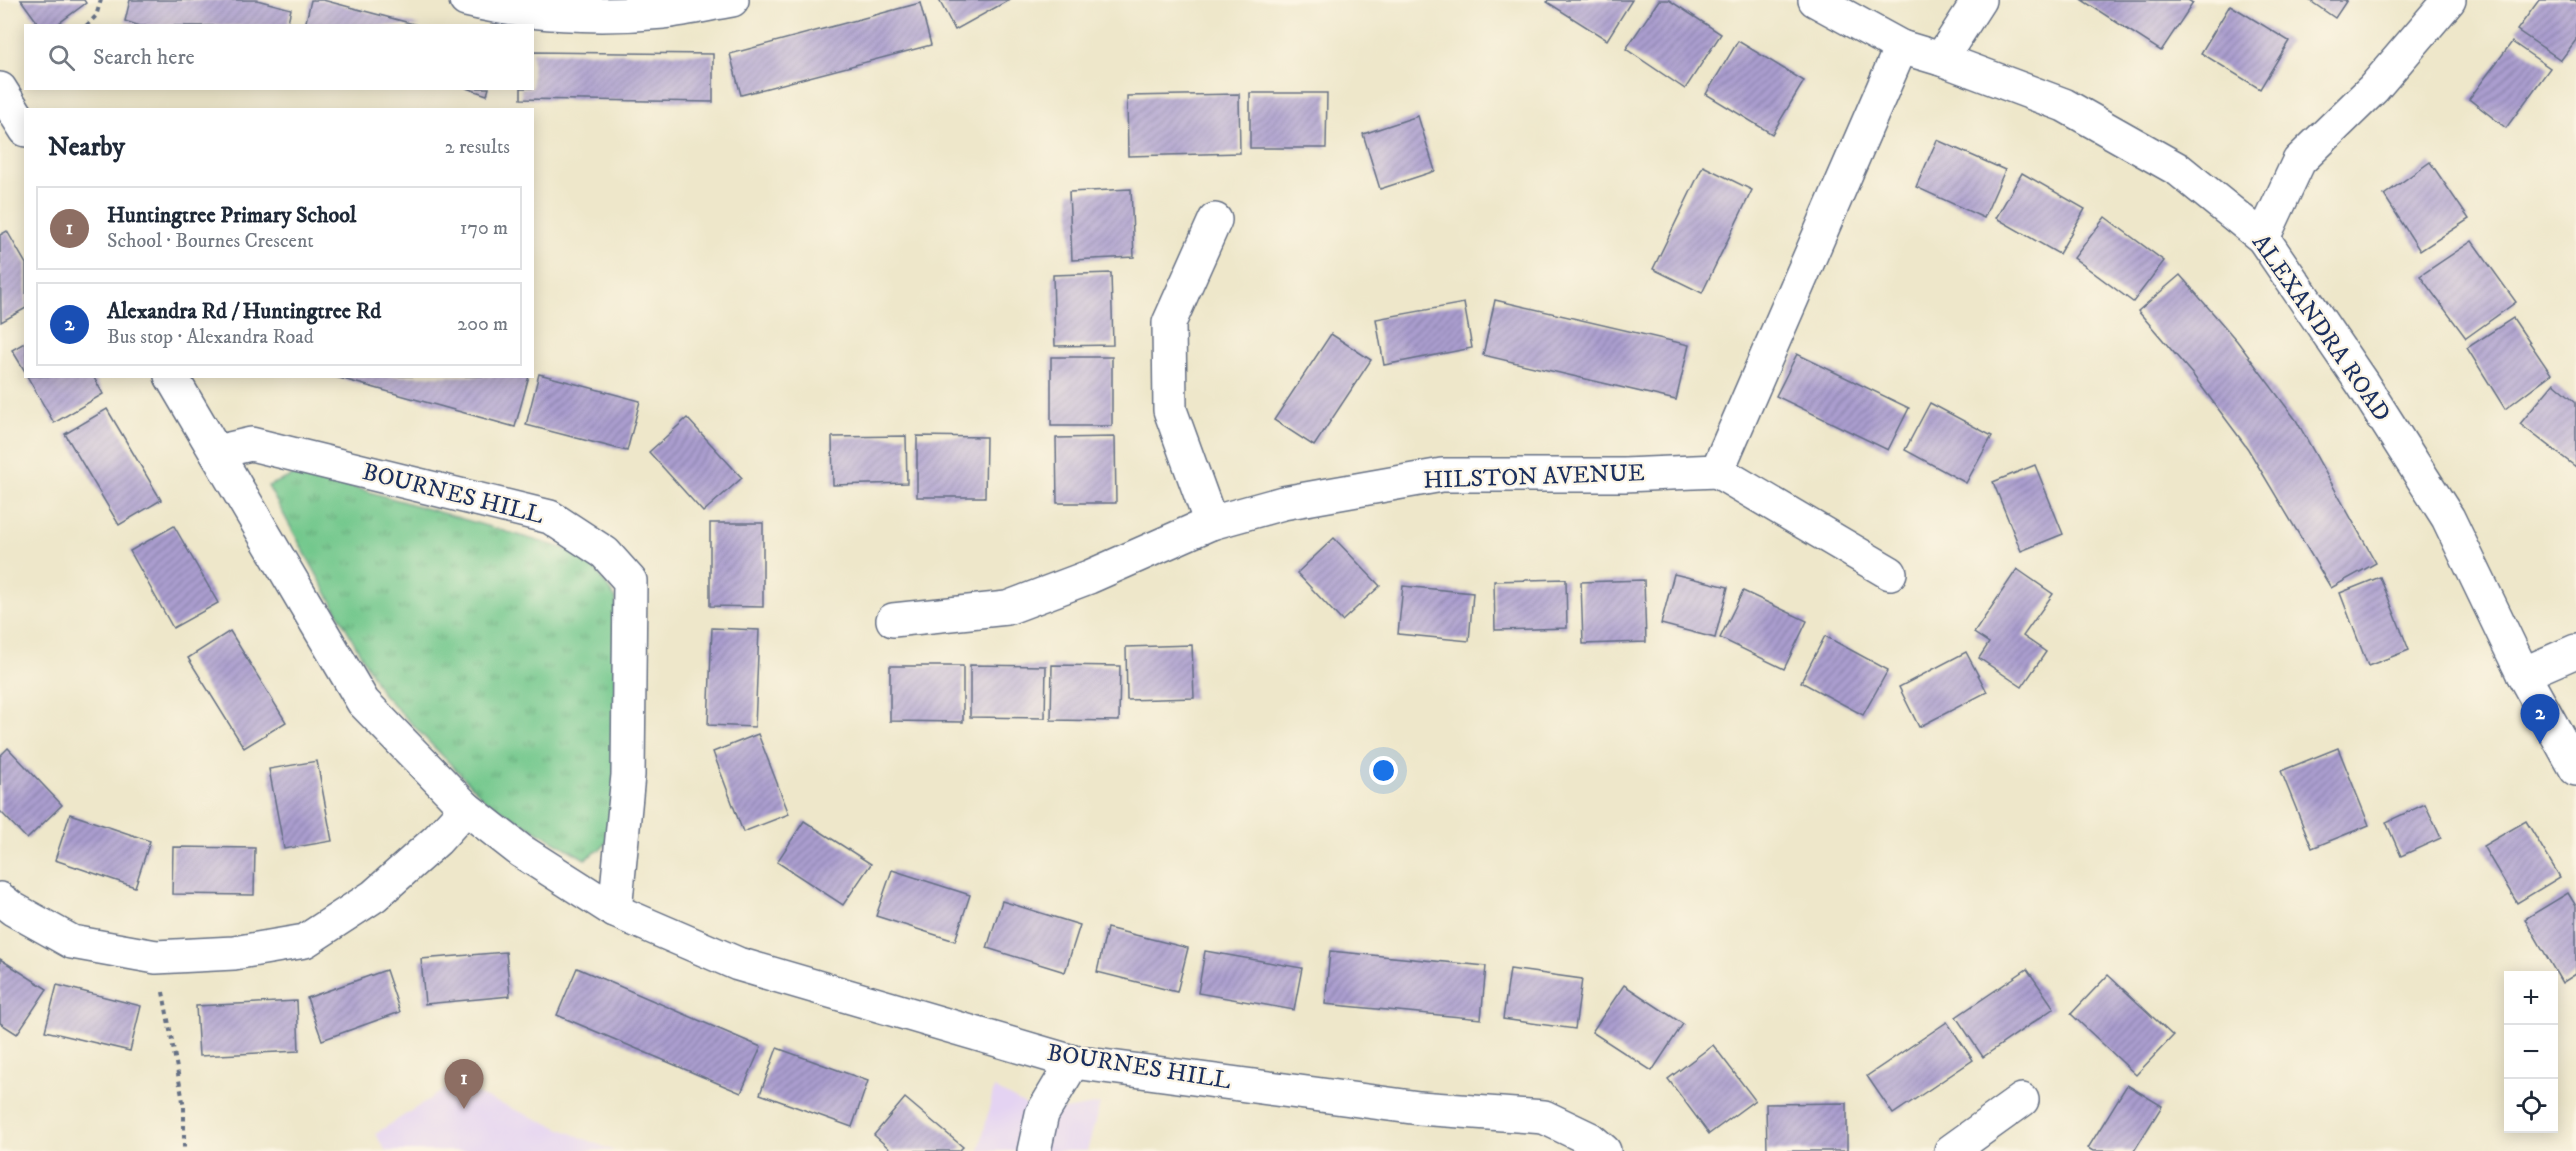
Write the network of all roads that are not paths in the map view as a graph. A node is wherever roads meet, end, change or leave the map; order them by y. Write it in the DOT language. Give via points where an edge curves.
graph roads {
  1 [pos="466,0"];
  2 [pos="732,0"];
  3 [pos="1815,0"];
  4 [pos="1979,0"];
  5 [pos="2449,0"];
  6 [pos="1901,47"];
  7 [pos="1941,58"];
  8 [pos="0,89"];
  9 [pos="24,127"];
  10 [pos="1215,220"];
  11 [pos="2262,238"];
  12 [pos="172,378"];
  13 [pos="216,452"];
  14 [pos="1718,471"];
  15 [pos="1211,523"];
  16 [pos="1890,573"];
  17 [pos="892,621"];
  18 [pos="2576,651"];
  19 [pos="2523,674"];
  20 [pos="2576,769"];
  21 [pos="466,808"];
  22 [pos="0,899"];
  23 [pos="615,911"];
  24 [pos="1073,1062"];
  25 [pos="2022,1100"];
  26 [pos="1034,1151"];
  27 [pos="1604,1151"];
  28 [pos="1951,1151"];
  1 -- 2 [label="street" via="504,9 598,13 663,12"];
  3 -- 6 [label="street, ALEXANDRA ROAD"];
  4 -- 7 [label="street"];
  5 -- 11 [label="street" via="2373,89 2299,161"];
  6 -- 7 [label="street, ALEXANDRA ROAD"];
  6 -- 14 [label="street"];
  7 -- 11 [label="street, ALEXANDRA ROAD" via="2064,105 2179,170"];
  8 -- 9 [label="street"];
  10 -- 15 [label="street" via="1169,323 1170,410"];
  11 -- 19 [label="street, ALEXANDRA ROAD" via="2362,383 2448,518"];
  12 -- 13 [label="street, BOURNES HILL"];
  13 -- 21 [label="street, BOURNES HILL" via="363,702"];
  13 -- 23 [label="street, BOURNES HILL" via="251,444 550,517 605,553 630,581 628,775"];
  14 -- 15 [label="street, HILSTON AVENUE" via="1442,475 1282,503"];
  14 -- 16 [label="street"];
  15 -- 17 [label="street, HILSTON AVENUE" via="1089,577 1006,608"];
  18 -- 19 [label="street"];
  19 -- 20 [label="street, ALEXANDRA ROAD"];
  21 -- 22 [label="street" via="374,897 305,941 234,952 156,957 72,942"];
  21 -- 23 [label="street, BOURNES HILL" via="521,851"];
  23 -- 24 [label="street, BOURNES HILL" via="738,964"];
  24 -- 26 [label="street" via="1042,1114"];
  24 -- 27 [label="street, BOURNES HILL" via="1419,1108 1544,1117 1590,1139"];
  25 -- 28 [label="street"];
}
